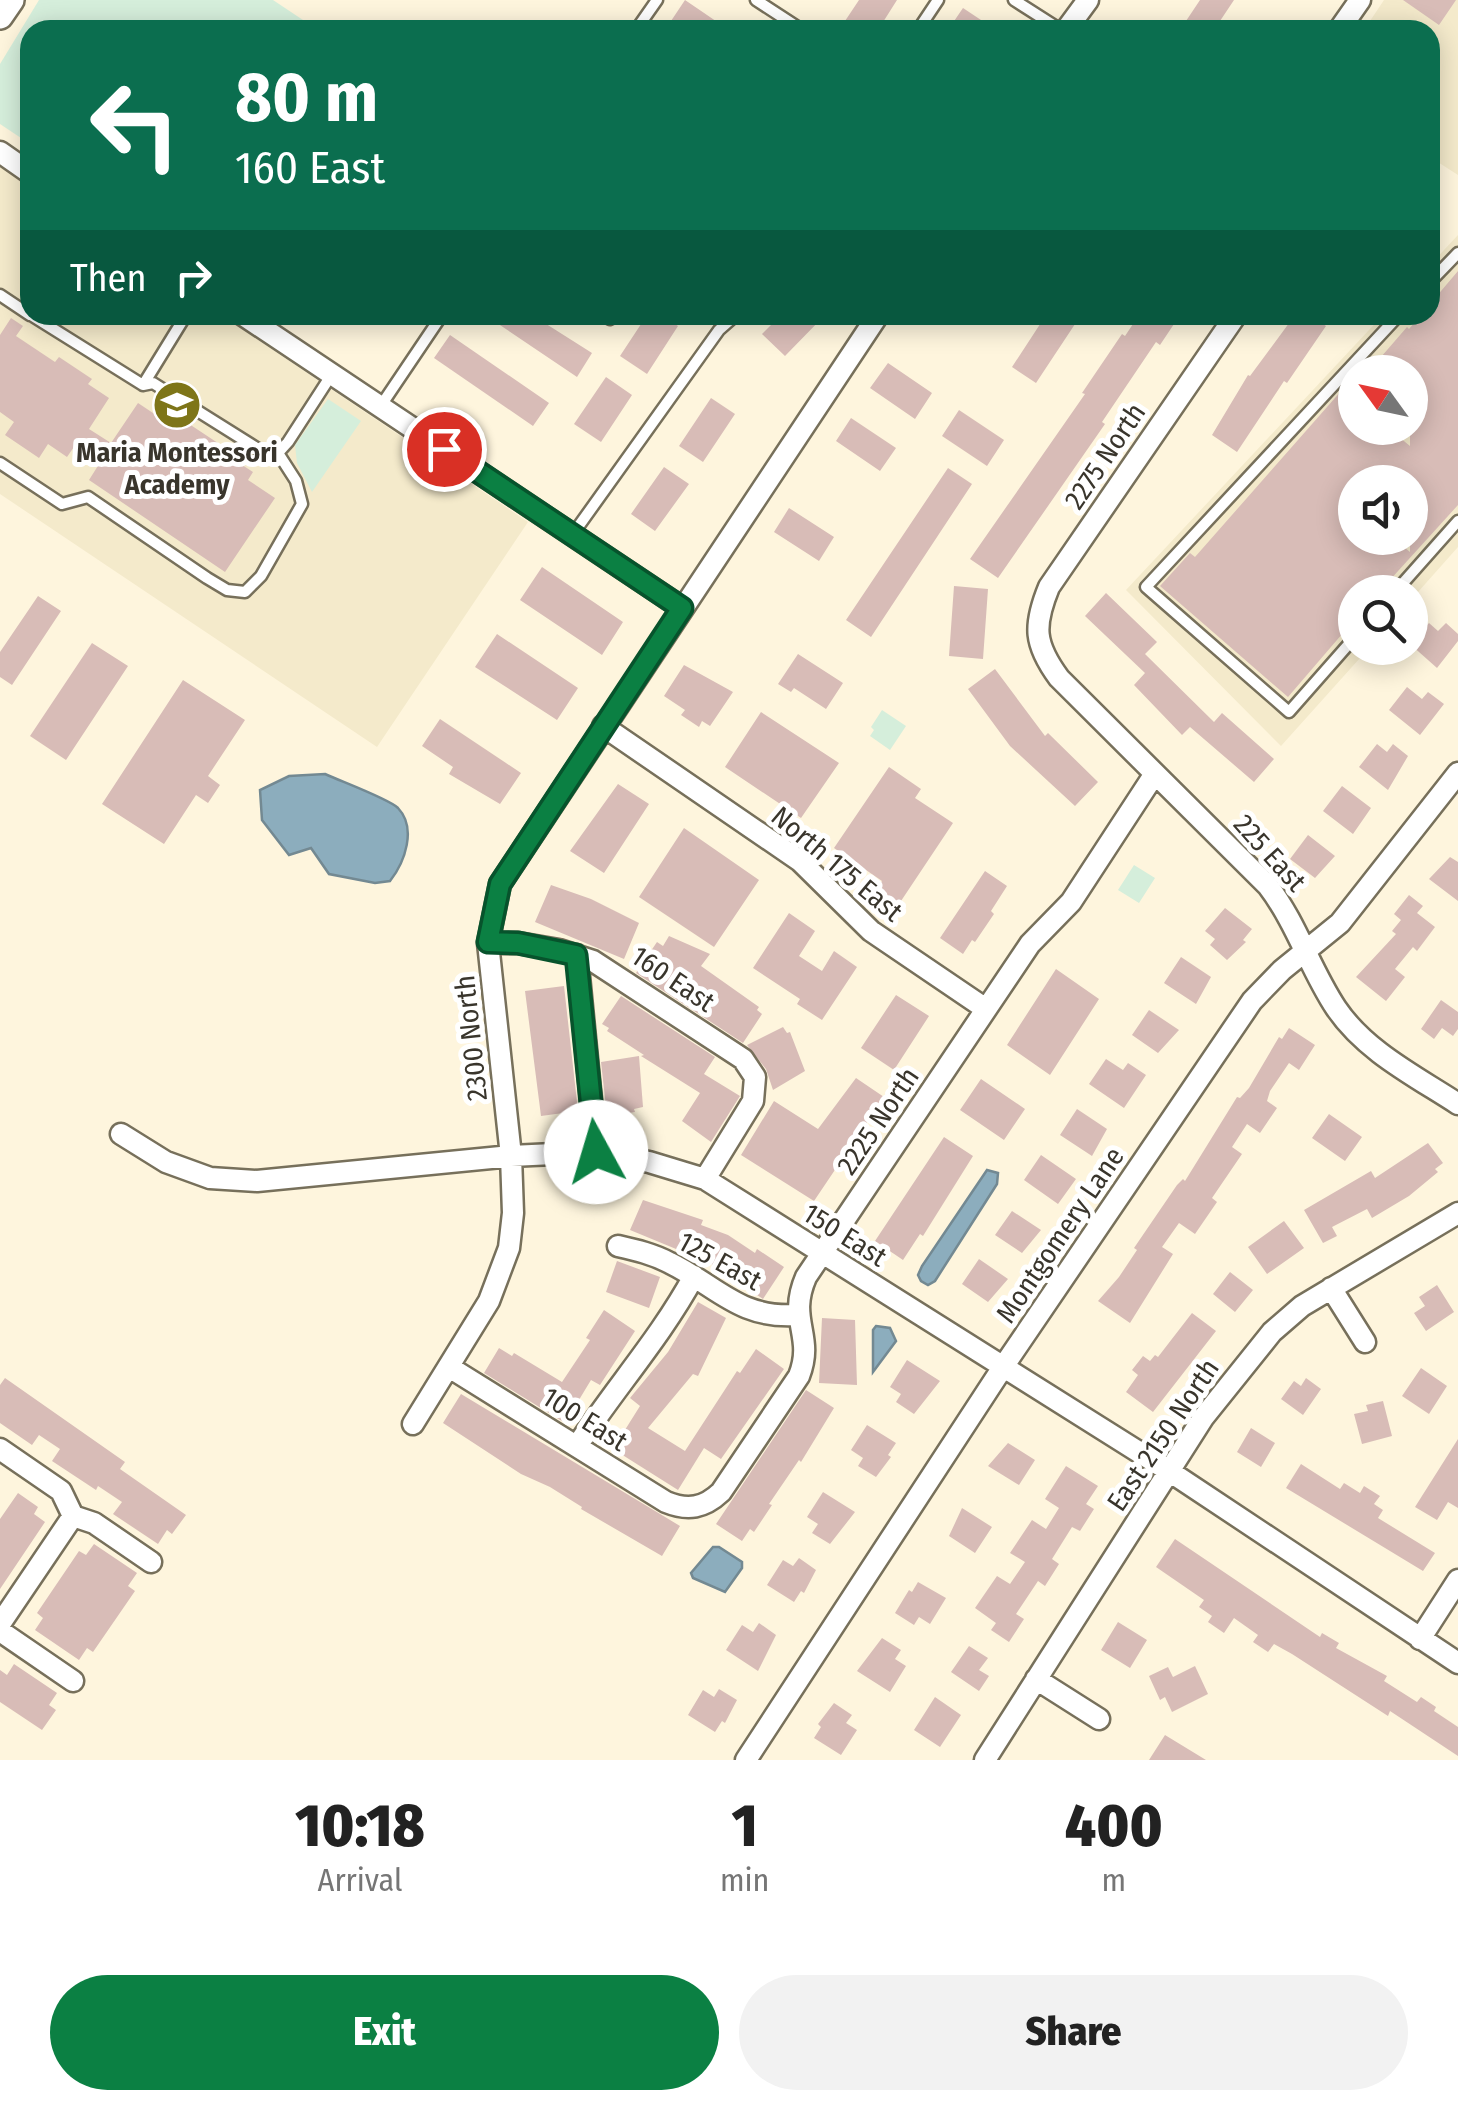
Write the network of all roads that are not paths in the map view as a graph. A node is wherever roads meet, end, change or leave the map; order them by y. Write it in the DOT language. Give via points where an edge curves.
graph roads {
  1 [pos="11,0"];
  2 [pos="756,0"];
  3 [pos="1014,0"];
  4 [pos="1088,0"];
  5 [pos="0,16"];
  6 [pos="787,20"];
  7 [pos="1047,20"];
  8 [pos="1071,20"];
  9 [pos="1458,253"];
  10 [pos="1440,272"];
  11 [pos="46,325"];
  12 [pos="180,325"];
  13 [pos="258,325"];
  14 [pos="435,325"];
  15 [pos="725,325"];
  16 [pos="871,325"];
  17 [pos="1229,325"];
  18 [pos="1390,325"];
  19 [pos="332,374"];
  20 [pos="143,385"];
  21 [pos="380,406"];
  22 [pos="278,453"];
  23 [pos="0,463"];
  24 [pos="1458,521"];
  25 [pos="572,535"];
  26 [pos="1410,575"];
  27 [pos="682,608"];
  28 [pos="1038,636"];
  29 [pos="1338,656"];
  30 [pos="603,726"];
  31 [pos="1458,773"];
  32 [pos="1154,775"];
  33 [pos="488,942"];
  34 [pos="1307,952"];
  35 [pos="576,955"];
  36 [pos="986,1009"];
  37 [pos="1458,1104"];
  38 [pos="121,1134"];
  39 [pos="596,1152"];
  40 [pos="512,1156"];
  41 [pos="705,1179"];
  42 [pos="1458,1213"];
  43 [pos="618,1246"];
  44 [pos="822,1254"];
  45 [pos="694,1276"];
  46 [pos="1331,1288"];
  47 [pos="796,1314"];
  48 [pos="1365,1342"];
  49 [pos="1003,1367"];
  50 [pos="449,1368"];
  51 [pos="413,1424"];
  52 [pos="577,1446"];
  53 [pos="0,1449"];
  54 [pos="1169,1471"];
  55 [pos="73,1516"];
  56 [pos="151,1562"];
  57 [pos="1458,1580"];
  58 [pos="0,1628"];
  59 [pos="1420,1638"];
  60 [pos="1458,1663"];
  61 [pos="1036,1679"];
  62 [pos="73,1682"];
  63 [pos="1098,1719"];
  64 [pos="747,1760"];
  65 [pos="985,1760"];
  1 -- 5 [label="street"];
  2 -- 6 [label="lane"];
  3 -- 7 [label="lane"];
  4 -- 8 [label="street"];
  9 -- 10 [label="lane"];
  11 -- 20 [label="lane"];
  12 -- 20 [label="lane"];
  13 -- 19 [label="street"];
  14 -- 21 [label="lane"];
  15 -- 25 [label="lane"];
  16 -- 27 [label="street, 2300 North"];
  17 -- 28 [label="street, 2275 North" via="1049,587"];
  18 -- 29 [label="lane" via="1146,587 1289,712"];
  19 -- 21 [label="street"];
  19 -- 22 [label="lane"];
  20 -- 22 [label="lane" via="152,383 266,454"];
  21 -- 25 [label="street"];
  22 -- 23 [label="lane" via="302,504 245,592 207,578 88,497 62,504"];
  24 -- 26 [label="lane"];
  25 -- 27 [label="street"];
  27 -- 30 [label="street, 2300 North"];
  28 -- 32 [label="street, 225 East" via="1059,678"];
  30 -- 33 [label="street, 2300 North" via="500,884"];
  30 -- 36 [label="street, North 175 East" via="800,860 871,931"];
  31 -- 34 [label="street, Montgomery Lane" via="1340,923"];
  32 -- 34 [label="street, 225 East" via="1268,886"];
  32 -- 36 [label="street, 2225 North" via="1072,902 1030,944"];
  33 -- 35 [label="street, 160 East"];
  33 -- 40 [label="street, 2300 North"];
  34 -- 37 [label="street, 225 East" via="1351,1027"];
  34 -- 49 [label="street, Montgomery Lane" via="1252,1001"];
  35 -- 39 [label="street"];
  35 -- 41 [label="street, 160 East" via="606,967 743,1059 755,1078 753,1101"];
  36 -- 44 [label="street, 2225 North"];
  38 -- 40 [label="street, 150 East" via="166,1162 210,1178 256,1181"];
  39 -- 40 [label="street, 150 East"];
  39 -- 41 [label="street, 150 East"];
  40 -- 50 [label="street, 2300 North" via="509,1248 489,1301"];
  41 -- 44 [label="street, 150 East"];
  42 -- 46 [label="street, East 2150 North"];
  43 -- 45 [label="street, 125 East"];
  44 -- 47 [label="street, 2225 North" via="798,1295"];
  44 -- 49 [label="street, 150 East"];
  45 -- 47 [label="street, 125 East" via="752,1312"];
  45 -- 52 [label="street"];
  46 -- 48 [label="street"];
  46 -- 54 [label="street, East 2150 North" via="1272,1332"];
  47 -- 52 [label="street, 100 East" via="805,1344 799,1376 710,1502 679,1508"];
  49 -- 54 [label="street, 150 East"];
  49 -- 64 [label="street, Montgomery Lane"];
  50 -- 51 [label="street, 2300 North"];
  50 -- 52 [label="street, 100 East"];
  53 -- 55 [label="street" via="61,1491"];
  54 -- 59 [label="street, 150 East"];
  54 -- 61 [label="street, East 2150 North"];
  55 -- 56 [label="street"];
  55 -- 58 [label="street"];
  57 -- 59 [label="street"];
  58 -- 62 [label="street"];
  59 -- 60 [label="street, 150 East"];
  61 -- 63 [label="street"];
  61 -- 65 [label="street, East 2150 North"];
}
